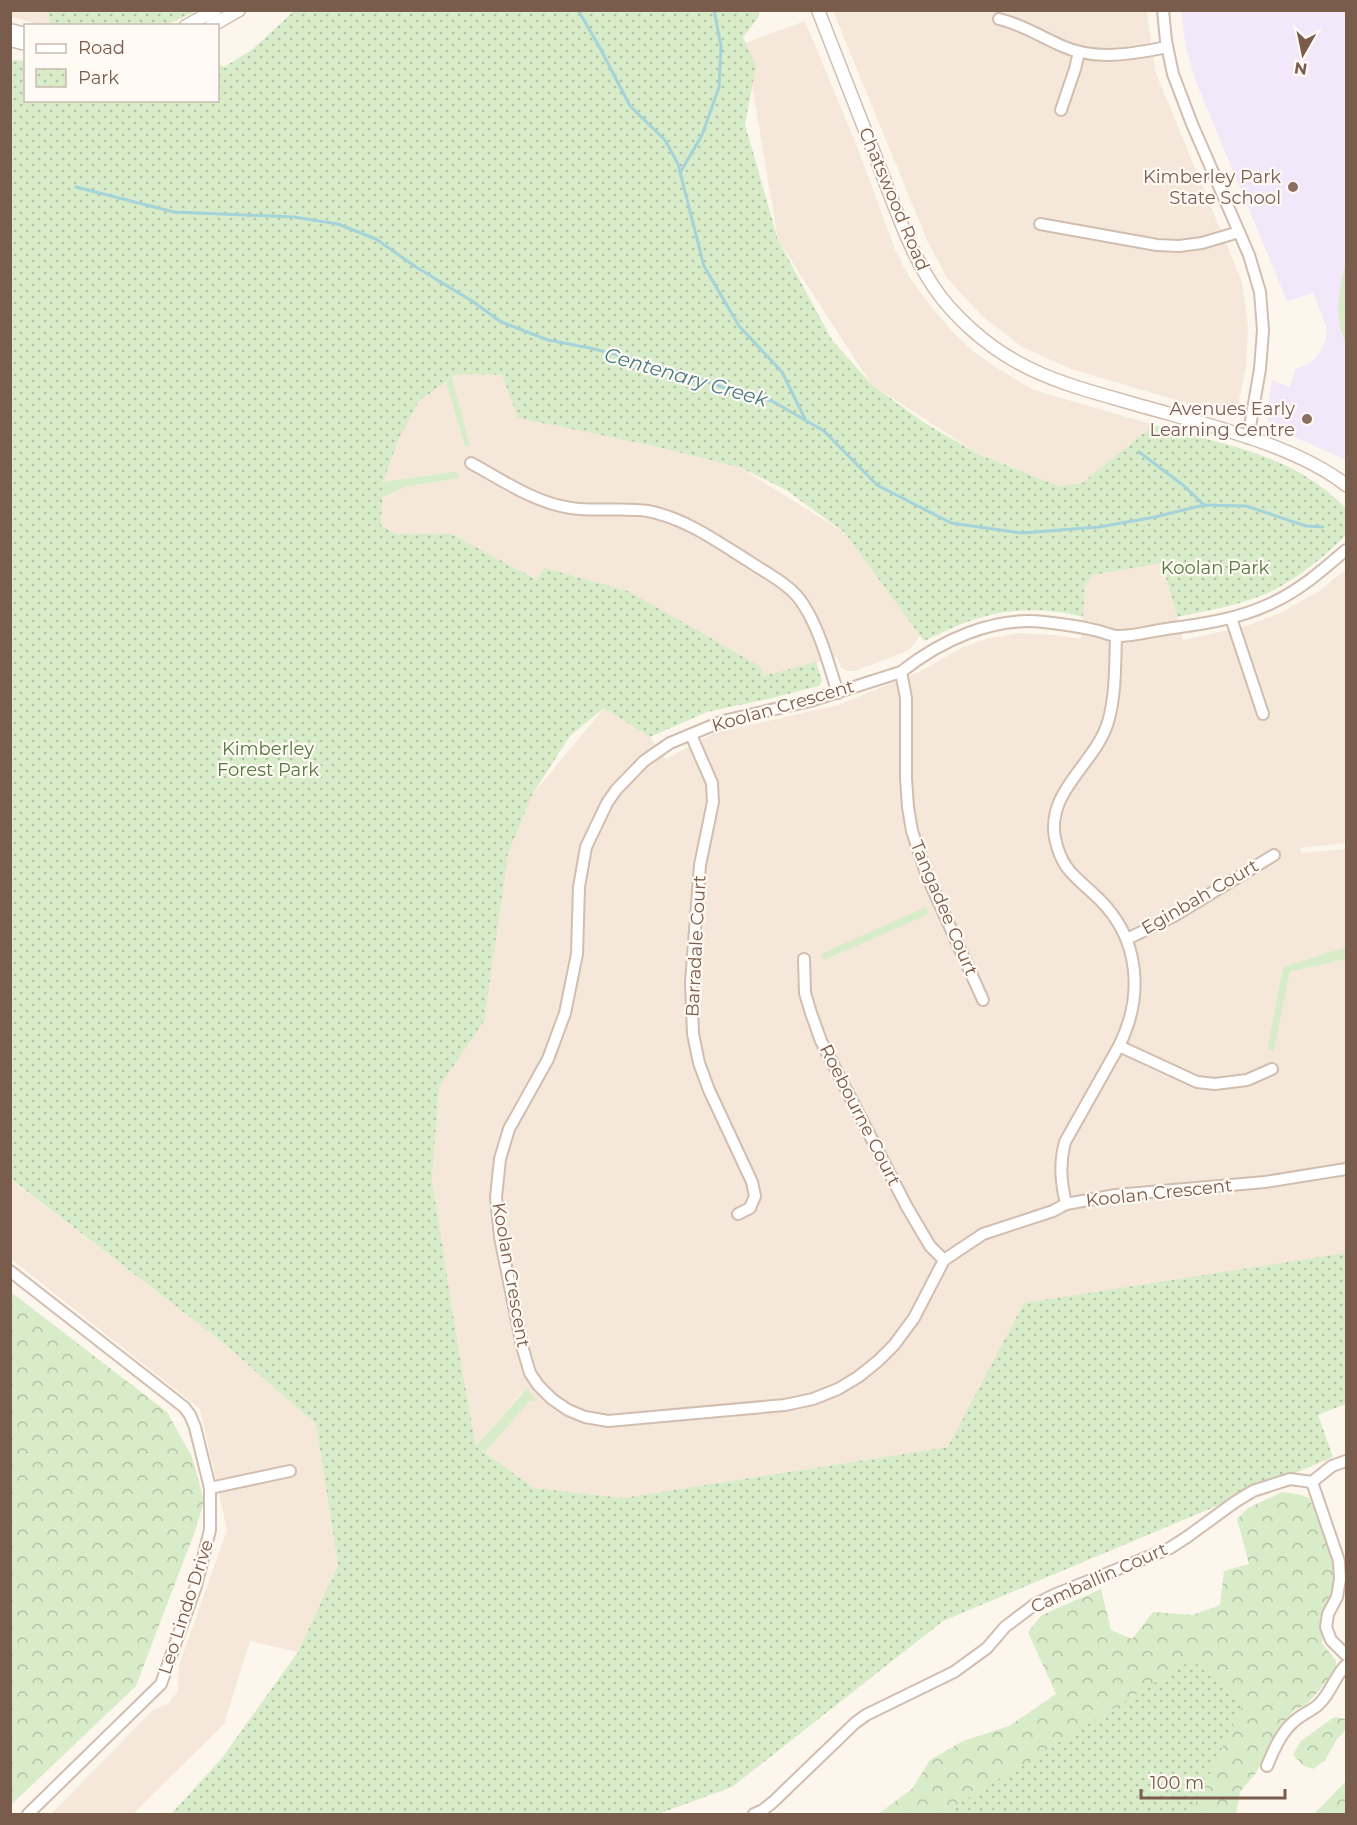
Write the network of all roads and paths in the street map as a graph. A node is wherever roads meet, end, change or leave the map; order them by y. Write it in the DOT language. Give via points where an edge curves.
graph roads {
  1 [pos="215,10"];
  2 [pos="239,10"];
  3 [pos="818,10"];
  4 [pos="1163,10"];
  5 [pos="999,19"];
  6 [pos="190,24"];
  7 [pos="214,24"];
  8 [pos="1167,47"];
  9 [pos="1078,52"];
  10 [pos="1061,110"];
  11 [pos="1040,224"];
  12 [pos="1239,232"];
  13 [pos="1248,438"];
  14 [pos="471,463"];
  15 [pos="1347,485"];
  16 [pos="1347,550"];
  17 [pos="1231,618"];
  18 [pos="1116,636"];
  19 [pos="901,672"];
  20 [pos="838,693"];
  21 [pos="1263,714"];
  22 [pos="691,735"];
  23 [pos="1274,855"];
  24 [pos="1127,939"];
  25 [pos="804,959"];
  26 [pos="983,1000"];
  27 [pos="1119,1046"];
  28 [pos="1272,1069"];
  29 [pos="1347,1170"];
  30 [pos="1066,1204"];
  31 [pos="738,1214"];
  32 [pos="944,1260"];
  33 [pos="10,1271"];
  34 [pos="1347,1461"];
  35 [pos="290,1471"];
  36 [pos="1312,1482"];
  37 [pos="210,1488"];
  38 [pos="1347,1655"];
  39 [pos="1347,1665"];
  40 [pos="1267,1766"];
  41 [pos="28,1815"];
  42 [pos="754,1815"];
  1 -- 6 [label="street"];
  2 -- 7 [label="street"];
  3 -- 13 [label="street, Chatswood Road" via="912,250 934,288 962,320 1016,362 1057,381"];
  4 -- 8 [label="street"];
  5 -- 9 [label="street" via="1017,23"];
  8 -- 9 [label="street" via="1115,55"];
  8 -- 12 [label="street" via="1173,74"];
  9 -- 10 [label="street"];
  11 -- 12 [label="street" via="1168,246 1202,243"];
  12 -- 13 [label="street" via="1255,273 1263,314 1260,369"];
  13 -- 15 [label="street, Chatswood Road" via="1318,466"];
  14 -- 20 [label="street" via="542,500 570,508 650,512 676,520 720,543 784,584 802,601 814,622"];
  16 -- 17 [label="street, Koolan Crescent" via="1289,594"];
  17 -- 18 [label="street, Koolan Crescent"];
  17 -- 21 [label="street"];
  18 -- 19 [label="street, Koolan Crescent" via="1042,621 994,625 946,643"];
  18 -- 24 [label="street" via="1108,723 1062,795 1054,822 1060,857 1069,872 1100,900"];
  19 -- 20 [label="street, Koolan Crescent"];
  19 -- 26 [label="street, Tangadee Court" via="906,698 906,778 912,831 927,876"];
  20 -- 22 [label="street, Koolan Crescent" via="723,721"];
  22 -- 31 [label="street, Barradale Court" via="712,783 713,802 700,865 691,982 693,1034 709,1090 752,1182 755,1196 750,1208"];
  22 -- 32 [label="street, Koolan Crescent" via="659,749 629,775 607,803 586,847 579,887 577,954 565,1013 548,1059 509,1129 501,1159 496,1197 500,1237 530,1373 552,1399 568,1410 608,1421 813,1399 858,1377 894,1345 914,1318"];
  23 -- 24 [label="street, Eginbah Court"];
  24 -- 27 [label="street" via="1135,994"];
  25 -- 32 [label="street, Roebourne Court" via="806,993 821,1041 907,1208"];
  27 -- 28 [label="street" via="1197,1082 1247,1080"];
  27 -- 30 [label="street" via="1065,1142 1060,1175"];
  29 -- 30 [label="street, Koolan Crescent"];
  30 -- 32 [label="street, Koolan Crescent" via="983,1234"];
  33 -- 37 [label="street, Leo Lindo Drive" via="184,1407 195,1427"];
  34 -- 36 [label="street" via="1332,1466"];
  35 -- 37 [label="street"];
  36 -- 38 [label="street" via="1339,1561 1337,1597 1326,1627 1331,1640"];
  36 -- 42 [label="street, Camballin Court" via="1290,1479 1253,1491 1170,1548 1034,1605 954,1672 866,1714 773,1802"];
  37 -- 41 [label="street, Leo Lindo Drive" via="206,1550 161,1684"];
  39 -- 40 [label="street" via="1320,1704 1286,1730"];
}
